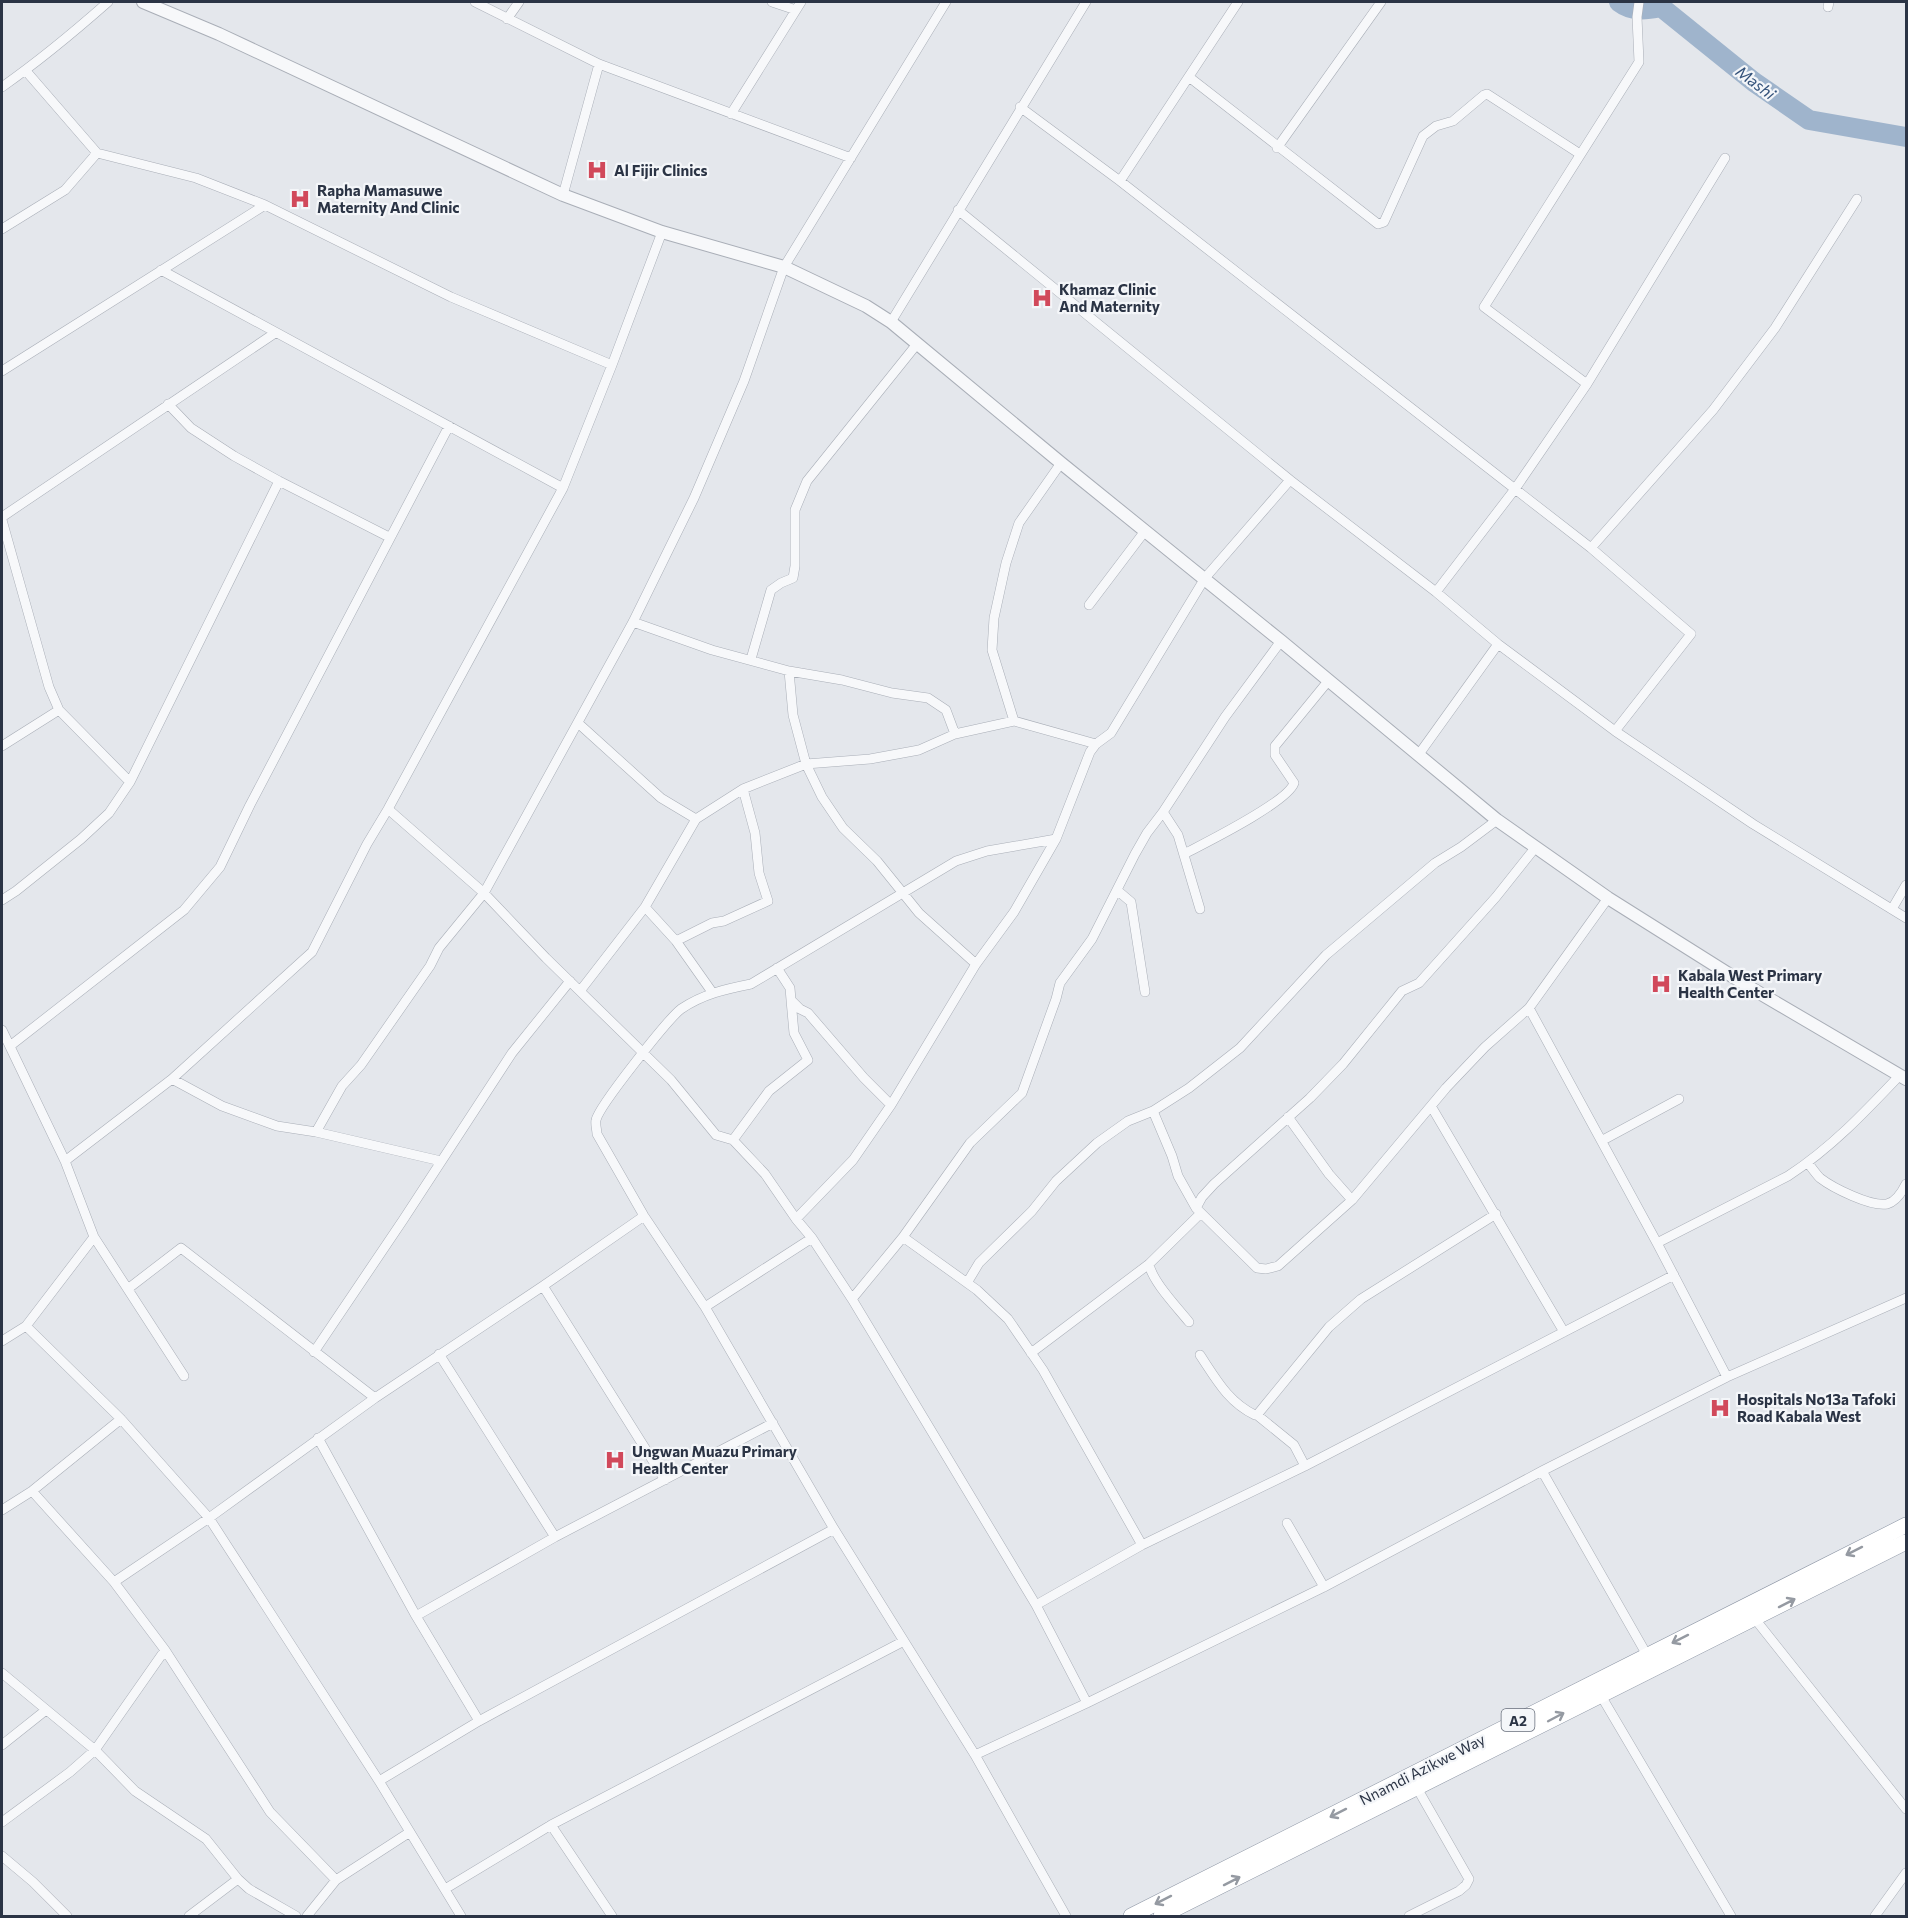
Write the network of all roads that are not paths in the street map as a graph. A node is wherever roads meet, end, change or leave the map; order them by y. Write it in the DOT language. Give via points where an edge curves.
graph roads {
  1 [pos="108,2"];
  2 [pos="143,2"];
  3 [pos="475,2"];
  4 [pos="519,2"];
  5 [pos="772,2"];
  6 [pos="946,2"];
  7 [pos="1086,2"];
  8 [pos="1238,2"];
  9 [pos="1381,2"];
  10 [pos="1639,2"];
  11 [pos="799,6"];
  12 [pos="507,19"];
  13 [pos="599,64"];
  14 [pos="26,71"];
  15 [pos="1189,77"];
  16 [pos="2,87"];
  17 [pos="1020,107"];
  18 [pos="731,114"];
  19 [pos="1277,148"];
  20 [pos="96,153"];
  21 [pos="1580,154"];
  22 [pos="851,158"];
  23 [pos="1725,158"];
  24 [pos="1120,181"];
  25 [pos="563,195"];
  26 [pos="1857,199"];
  27 [pos="265,205"];
  28 [pos="958,210"];
  29 [pos="2,229"];
  30 [pos="662,232"];
  31 [pos="784,267"];
  32 [pos="161,270"];
  33 [pos="891,322"];
  34 [pos="275,333"];
  35 [pos="917,344"];
  36 [pos="612,365"];
  37 [pos="2,371"];
  38 [pos="1587,384"];
  39 [pos="168,404"];
  40 [pos="449,426"];
  41 [pos="1061,463"];
  42 [pos="1290,480"];
  43 [pos="279,482"];
  44 [pos="562,488"];
  45 [pos="1515,489"];
  46 [pos="2,518"];
  47 [pos="1145,531"];
  48 [pos="389,537"];
  49 [pos="1591,548"];
  50 [pos="1205,578"];
  51 [pos="1436,592"];
  52 [pos="1089,605"];
  53 [pos="633,622"];
  54 [pos="1281,640"];
  55 [pos="1498,644"];
  56 [pos="750,659"];
  57 [pos="789,671"];
  58 [pos="1329,680"];
  59 [pos="59,710"];
  60 [pos="1014,721"];
  61 [pos="578,723"];
  62 [pos="1615,731"];
  63 [pos="955,734"];
  64 [pos="1096,744"];
  65 [pos="2,746"];
  66 [pos="1419,754"];
  67 [pos="806,764"];
  68 [pos="130,782"];
  69 [pos="743,789"];
  70 [pos="388,809"];
  71 [pos="1163,812"];
  72 [pos="696,819"];
  73 [pos="1497,820"];
  74 [pos="1056,839"];
  75 [pos="1535,848"];
  76 [pos="1184,854"];
  77 [pos="1906,885"];
  78 [pos="1118,891"];
  79 [pos="484,893"];
  80 [pos="902,893"];
  81 [pos="1608,898"];
  82 [pos="2,900"];
  83 [pos="645,907"];
  84 [pos="1200,909"];
  85 [pos="1892,909"];
  86 [pos="1906,918"];
  87 [pos="676,941"];
  88 [pos="976,964"];
  89 [pos="777,968"];
  90 [pos="570,981"];
  91 [pos="580,991"];
  92 [pos="712,992"];
  93 [pos="1145,992"];
  94 [pos="791,1000"];
  95 [pos="1529,1008"];
  96 [pos="2,1030"];
  97 [pos="10,1046"];
  98 [pos="643,1054"];
  99 [pos="1903,1077"];
  100 [pos="171,1079"];
  101 [pos="1680,1099"];
  102 [pos="891,1105"];
  103 [pos="1431,1106"];
  104 [pos="1153,1111"];
  105 [pos="1288,1117"];
  106 [pos="316,1132"];
  107 [pos="733,1140"];
  108 [pos="1603,1140"];
  109 [pos="65,1161"];
  110 [pos="441,1161"];
  111 [pos="1808,1163"];
  112 [pos="1906,1184"];
  113 [pos="1352,1200"];
  114 [pos="1199,1210"];
  115 [pos="1496,1214"];
  116 [pos="644,1216"];
  117 [pos="796,1219"];
  118 [pos="94,1237"];
  119 [pos="903,1237"];
  120 [pos="812,1238"];
  121 [pos="1657,1242"];
  122 [pos="1149,1263"];
  123 [pos="1674,1275"];
  124 [pos="967,1283"];
  125 [pos="543,1286"];
  126 [pos="129,1288"];
  127 [pos="1906,1298"];
  128 [pos="852,1299"];
  129 [pos="705,1307"];
  130 [pos="1189,1322"];
  131 [pos="26,1326"];
  132 [pos="1564,1332"];
  133 [pos="2,1341"];
  134 [pos="314,1352"];
  135 [pos="1031,1353"];
  136 [pos="439,1354"];
  137 [pos="1200,1355"];
  138 [pos="184,1376"];
  139 [pos="1727,1377"];
  140 [pos="375,1398"];
  141 [pos="1257,1415"];
  142 [pos="121,1419"];
  143 [pos="773,1423"];
  144 [pos="318,1438"];
  145 [pos="1305,1466"];
  146 [pos="1542,1471"];
  147 [pos="665,1480"];
  148 [pos="32,1491"];
  149 [pos="2,1510"];
  150 [pos="209,1518"];
  151 [pos="1287,1523"];
  152 [pos="1906,1525"];
  153 [pos="834,1529"];
  154 [pos="555,1538"];
  155 [pos="1906,1542"];
  156 [pos="1142,1545"];
  157 [pos="114,1582"];
  158 [pos="1324,1587"];
  159 [pos="1036,1605"];
  160 [pos="416,1616"];
  161 [pos="1755,1619"];
  162 [pos="904,1641"];
  163 [pos="165,1650"];
  164 [pos="1647,1655"];
  165 [pos="2,1672"];
  166 [pos="1600,1694"];
  167 [pos="1087,1703"];
  168 [pos="46,1710"];
  169 [pos="479,1721"];
  170 [pos="2,1745"];
  171 [pos="95,1750"];
  172 [pos="975,1755"];
  173 [pos="379,1781"];
  174 [pos="1417,1788"];
  175 [pos="1906,1809"];
  176 [pos="2,1822"];
  177 [pos="551,1825"];
  178 [pos="410,1832"];
  179 [pos="2,1856"];
  180 [pos="1906,1873"];
  181 [pos="238,1879"];
  182 [pos="336,1880"];
  183 [pos="445,1889"];
  184 [pos="1880,1915"];
  185 [pos="67,1917"];
  186 [pos="189,1917"];
  187 [pos="296,1917"];
  188 [pos="307,1917"];
  189 [pos="460,1917"];
  190 [pos="612,1917"];
  191 [pos="1066,1917"];
  192 [pos="1131,1917"];
  193 [pos="1161,1917"];
  194 [pos="1409,1917"];
  195 [pos="1731,1917"];
  1 -- 14 [label="street"];
  2 -- 25 [label="street"];
  3 -- 12 [label="street"];
  4 -- 12 [label="street"];
  5 -- 11 [label="street"];
  6 -- 22 [label="street"];
  7 -- 17 [label="street"];
  8 -- 15 [label="street"];
  9 -- 19 [label="street"];
  10 -- 21 [label="street" via="1639,62"];
  11 -- 18 [label="street"];
  12 -- 13 [label="street"];
  13 -- 18 [label="street"];
  13 -- 25 [label="street"];
  14 -- 16 [label="street"];
  14 -- 20 [label="street"];
  15 -- 19 [label="street"];
  15 -- 24 [label="street"];
  17 -- 24 [label="street"];
  17 -- 28 [label="street"];
  18 -- 22 [label="street"];
  19 -- 21 [label="street" via="1378,224 1384,222 1423,135 1454,121 1484,95"];
  20 -- 27 [label="street" via="196,178"];
  20 -- 29 [label="street" via="65,190"];
  21 -- 38 [label="street" via="1484,307"];
  22 -- 31 [label="street"];
  23 -- 38 [label="street"];
  24 -- 45 [label="street"];
  25 -- 30 [label="street"];
  26 -- 49 [label="street" via="1768,337 1713,410"];
  27 -- 32 [label="street"];
  27 -- 36 [label="street" via="451,297"];
  28 -- 33 [label="street"];
  28 -- 42 [label="street"];
  30 -- 31 [label="street"];
  30 -- 36 [label="street"];
  31 -- 33 [label="street"];
  31 -- 53 [label="street" via="740,391 694,498"];
  32 -- 34 [label="street"];
  32 -- 37 [label="street"];
  33 -- 35 [label="street"];
  34 -- 39 [label="street"];
  34 -- 40 [label="street"];
  35 -- 41 [label="street"];
  35 -- 56 [label="street" via="807,481 795,510 793,578 771,590"];
  36 -- 44 [label="street"];
  38 -- 45 [label="street"];
  39 -- 43 [label="street" via="191,428"];
  39 -- 46 [label="street"];
  40 -- 44 [label="street"];
  40 -- 48 [label="street"];
  41 -- 47 [label="street"];
  41 -- 60 [label="street" via="1019,523 994,618 992,650"];
  42 -- 50 [label="street"];
  42 -- 51 [label="street"];
  43 -- 48 [label="street"];
  43 -- 68 [label="street"];
  44 -- 70 [label="street"];
  45 -- 49 [label="street"];
  45 -- 51 [label="street"];
  46 -- 59 [label="street" via="49,687"];
  47 -- 50 [label="street"];
  47 -- 52 [label="street"];
  48 -- 97 [label="street" via="220,867 184,910"];
  49 -- 62 [label="street" via="1691,634"];
  50 -- 54 [label="street"];
  50 -- 64 [label="street" via="1111,733"];
  51 -- 55 [label="street"];
  53 -- 56 [label="street"];
  53 -- 61 [label="street"];
  54 -- 58 [label="street"];
  54 -- 71 [label="street"];
  55 -- 62 [label="street"];
  55 -- 66 [label="street"];
  56 -- 57 [label="street"];
  57 -- 63 [label="street" via="928,698 946,710"];
  57 -- 67 [label="street" via="793,715"];
  58 -- 66 [label="street"];
  58 -- 76 [label="street" via="1275,746 1275,755 1294,783 1292,789 1259,813"];
  59 -- 65 [label="street"];
  59 -- 68 [label="street"];
  60 -- 63 [label="street"];
  60 -- 64 [label="street"];
  61 -- 72 [label="street" via="661,798"];
  61 -- 79 [label="street"];
  62 -- 85 [label="street" via="1753,824"];
  63 -- 67 [label="street" via="919,750"];
  64 -- 74 [label="street"];
  66 -- 73 [label="street"];
  67 -- 69 [label="street"];
  67 -- 80 [label="street" via="843,828 878,861"];
  68 -- 82 [label="street" via="109,813"];
  69 -- 72 [label="street"];
  69 -- 87 [label="street" via="768,901"];
  70 -- 79 [label="street"];
  70 -- 100 [label="street" via="312,952"];
  71 -- 76 [label="street" via="1178,835"];
  71 -- 78 [label="street" via="1135,854"];
  72 -- 83 [label="street"];
  73 -- 75 [label="street"];
  73 -- 104 [label="street" via="1436,863 1326,956 1240,1048"];
  74 -- 80 [label="street" via="987,851 956,861"];
  74 -- 88 [label="street" via="1014,912"];
  75 -- 81 [label="street"];
  75 -- 105 [label="street" via="1448,952 1419,983 1402,991 1343,1064"];
  76 -- 84 [label="street"];
  77 -- 85 [label="street"];
  78 -- 93 [label="street" via="1131,902"];
  78 -- 119 [label="street" via="1092,939 1060,983 1022,1093 970,1143"];
  79 -- 90 [label="street"];
  79 -- 106 [label="street" via="439,948 361,1065 342,1086"];
  80 -- 88 [label="street" via="936,930"];
  80 -- 89 [label="street"];
  81 -- 95 [label="street"];
  81 -- 99 [label="street"];
  83 -- 87 [label="street"];
  83 -- 91 [label="street"];
  85 -- 86 [label="street"];
  87 -- 92 [label="street"];
  88 -- 102 [label="street"];
  89 -- 92 [label="street" via="751,984"];
  89 -- 94 [label="street" via="790,988"];
  90 -- 91 [label="street"];
  90 -- 110 [label="street" via="512,1053"];
  91 -- 98 [label="street"];
  92 -- 98 [label="street" via="664,1025"];
  94 -- 102 [label="street" via="808,1013"];
  94 -- 107 [label="street" via="794,1033 808,1060 769,1090"];
  95 -- 103 [label="street" via="1485,1047"];
  95 -- 108 [label="street"];
  96 -- 97 [label="street"];
  97 -- 109 [label="street"];
  98 -- 107 [label="street" via="684,1094 716,1135"];
  98 -- 116 [label="street" via="596,1120 597,1134"];
  99 -- 111 [label="street"];
  100 -- 106 [label="street" via="222,1106 276,1126"];
  100 -- 109 [label="street"];
  101 -- 108 [label="street"];
  102 -- 117 [label="street" via="852,1160"];
  103 -- 113 [label="street"];
  103 -- 115 [label="street"];
  104 -- 114 [label="street" via="1178,1176"];
  104 -- 124 [label="street" via="1128,1121 1097,1143 979,1263"];
  105 -- 113 [label="street"];
  105 -- 114 [label="street" via="1214,1184 1202,1197"];
  106 -- 110 [label="street"];
  107 -- 117 [label="street" via="765,1174"];
  108 -- 121 [label="street"];
  109 -- 118 [label="street"];
  110 -- 134 [label="street"];
  111 -- 112 [label="street" via="1819,1178 1868,1201 1885,1204 1895,1200"];
  111 -- 121 [label="street"];
  113 -- 114 [label="street" via="1278,1266 1266,1269 1257,1268"];
  114 -- 122 [label="street"];
  115 -- 132 [label="street"];
  115 -- 141 [label="street" via="1361,1299 1329,1327"];
  116 -- 125 [label="street"];
  116 -- 129 [label="street"];
  117 -- 120 [label="street"];
  118 -- 126 [label="street"];
  118 -- 131 [label="street"];
  119 -- 124 [label="street"];
  119 -- 128 [label="street"];
  120 -- 128 [label="street"];
  120 -- 129 [label="street"];
  121 -- 123 [label="street"];
  122 -- 130 [label="street" via="1160,1285"];
  122 -- 135 [label="street"];
  123 -- 132 [label="street"];
  123 -- 139 [label="street"];
  124 -- 135 [label="street" via="1008,1319"];
  125 -- 136 [label="street"];
  125 -- 147 [label="street"];
  126 -- 134 [label="street" via="181,1248"];
  126 -- 138 [label="street"];
  127 -- 139 [label="street"];
  128 -- 159 [label="street"];
  129 -- 143 [label="street"];
  131 -- 133 [label="street"];
  131 -- 142 [label="street"];
  132 -- 145 [label="street"];
  134 -- 140 [label="street"];
  135 -- 156 [label="street"];
  136 -- 140 [label="street"];
  136 -- 154 [label="street"];
  137 -- 141 [label="street" via="1228,1396 1242,1409"];
  139 -- 146 [label="street"];
  140 -- 144 [label="street"];
  141 -- 145 [label="street" via="1294,1445"];
  142 -- 148 [label="street"];
  142 -- 150 [label="street"];
  143 -- 147 [label="street"];
  143 -- 153 [label="street"];
  144 -- 150 [label="street"];
  144 -- 160 [label="street"];
  145 -- 156 [label="street"];
  146 -- 158 [label="street"];
  146 -- 164 [label="street"];
  147 -- 154 [label="street"];
  148 -- 149 [label="street"];
  148 -- 157 [label="street"];
  150 -- 157 [label="street"];
  150 -- 173 [label="street"];
  151 -- 158 [label="street"];
  152 -- 164 [label="highway, Nnamdi Azikwe Way / A2, one-way"];
  153 -- 162 [label="street"];
  153 -- 169 [label="street"];
  154 -- 160 [label="street"];
  161 -- 155 [label="highway, Nnamdi Azikwe Way / A2, one-way"];
  156 -- 159 [label="street"];
  157 -- 163 [label="street"];
  158 -- 167 [label="street"];
  159 -- 167 [label="street"];
  160 -- 169 [label="street"];
  161 -- 166 [label="highway, Nnamdi Azikwe Way / A2"];
  161 -- 175 [label="street"];
  162 -- 172 [label="street"];
  162 -- 177 [label="street"];
  163 -- 171 [label="street"];
  163 -- 182 [label="street" via="270,1812"];
  164 -- 192 [label="highway, Nnamdi Azikwe Way / A2, one-way"];
  165 -- 168 [label="street"];
  174 -- 166 [label="highway, Nnamdi Azikwe Way / A2, one-way"];
  166 -- 195 [label="street"];
  167 -- 172 [label="street"];
  168 -- 170 [label="street"];
  168 -- 171 [label="street"];
  169 -- 173 [label="street"];
  171 -- 176 [label="street"];
  171 -- 181 [label="street" via="135,1791 206,1839"];
  172 -- 191 [label="street"];
  173 -- 178 [label="street"];
  193 -- 174 [label="highway, Nnamdi Azikwe Way / A2, one-way"];
  174 -- 194 [label="street" via="1468,1879 1459,1891"];
  177 -- 183 [label="street"];
  177 -- 190 [label="street"];
  178 -- 182 [label="street"];
  178 -- 183 [label="street"];
  179 -- 185 [label="street"];
  180 -- 184 [label="street"];
  181 -- 186 [label="street"];
  181 -- 187 [label="street"];
  182 -- 188 [label="street"];
  183 -- 189 [label="street"];
}
